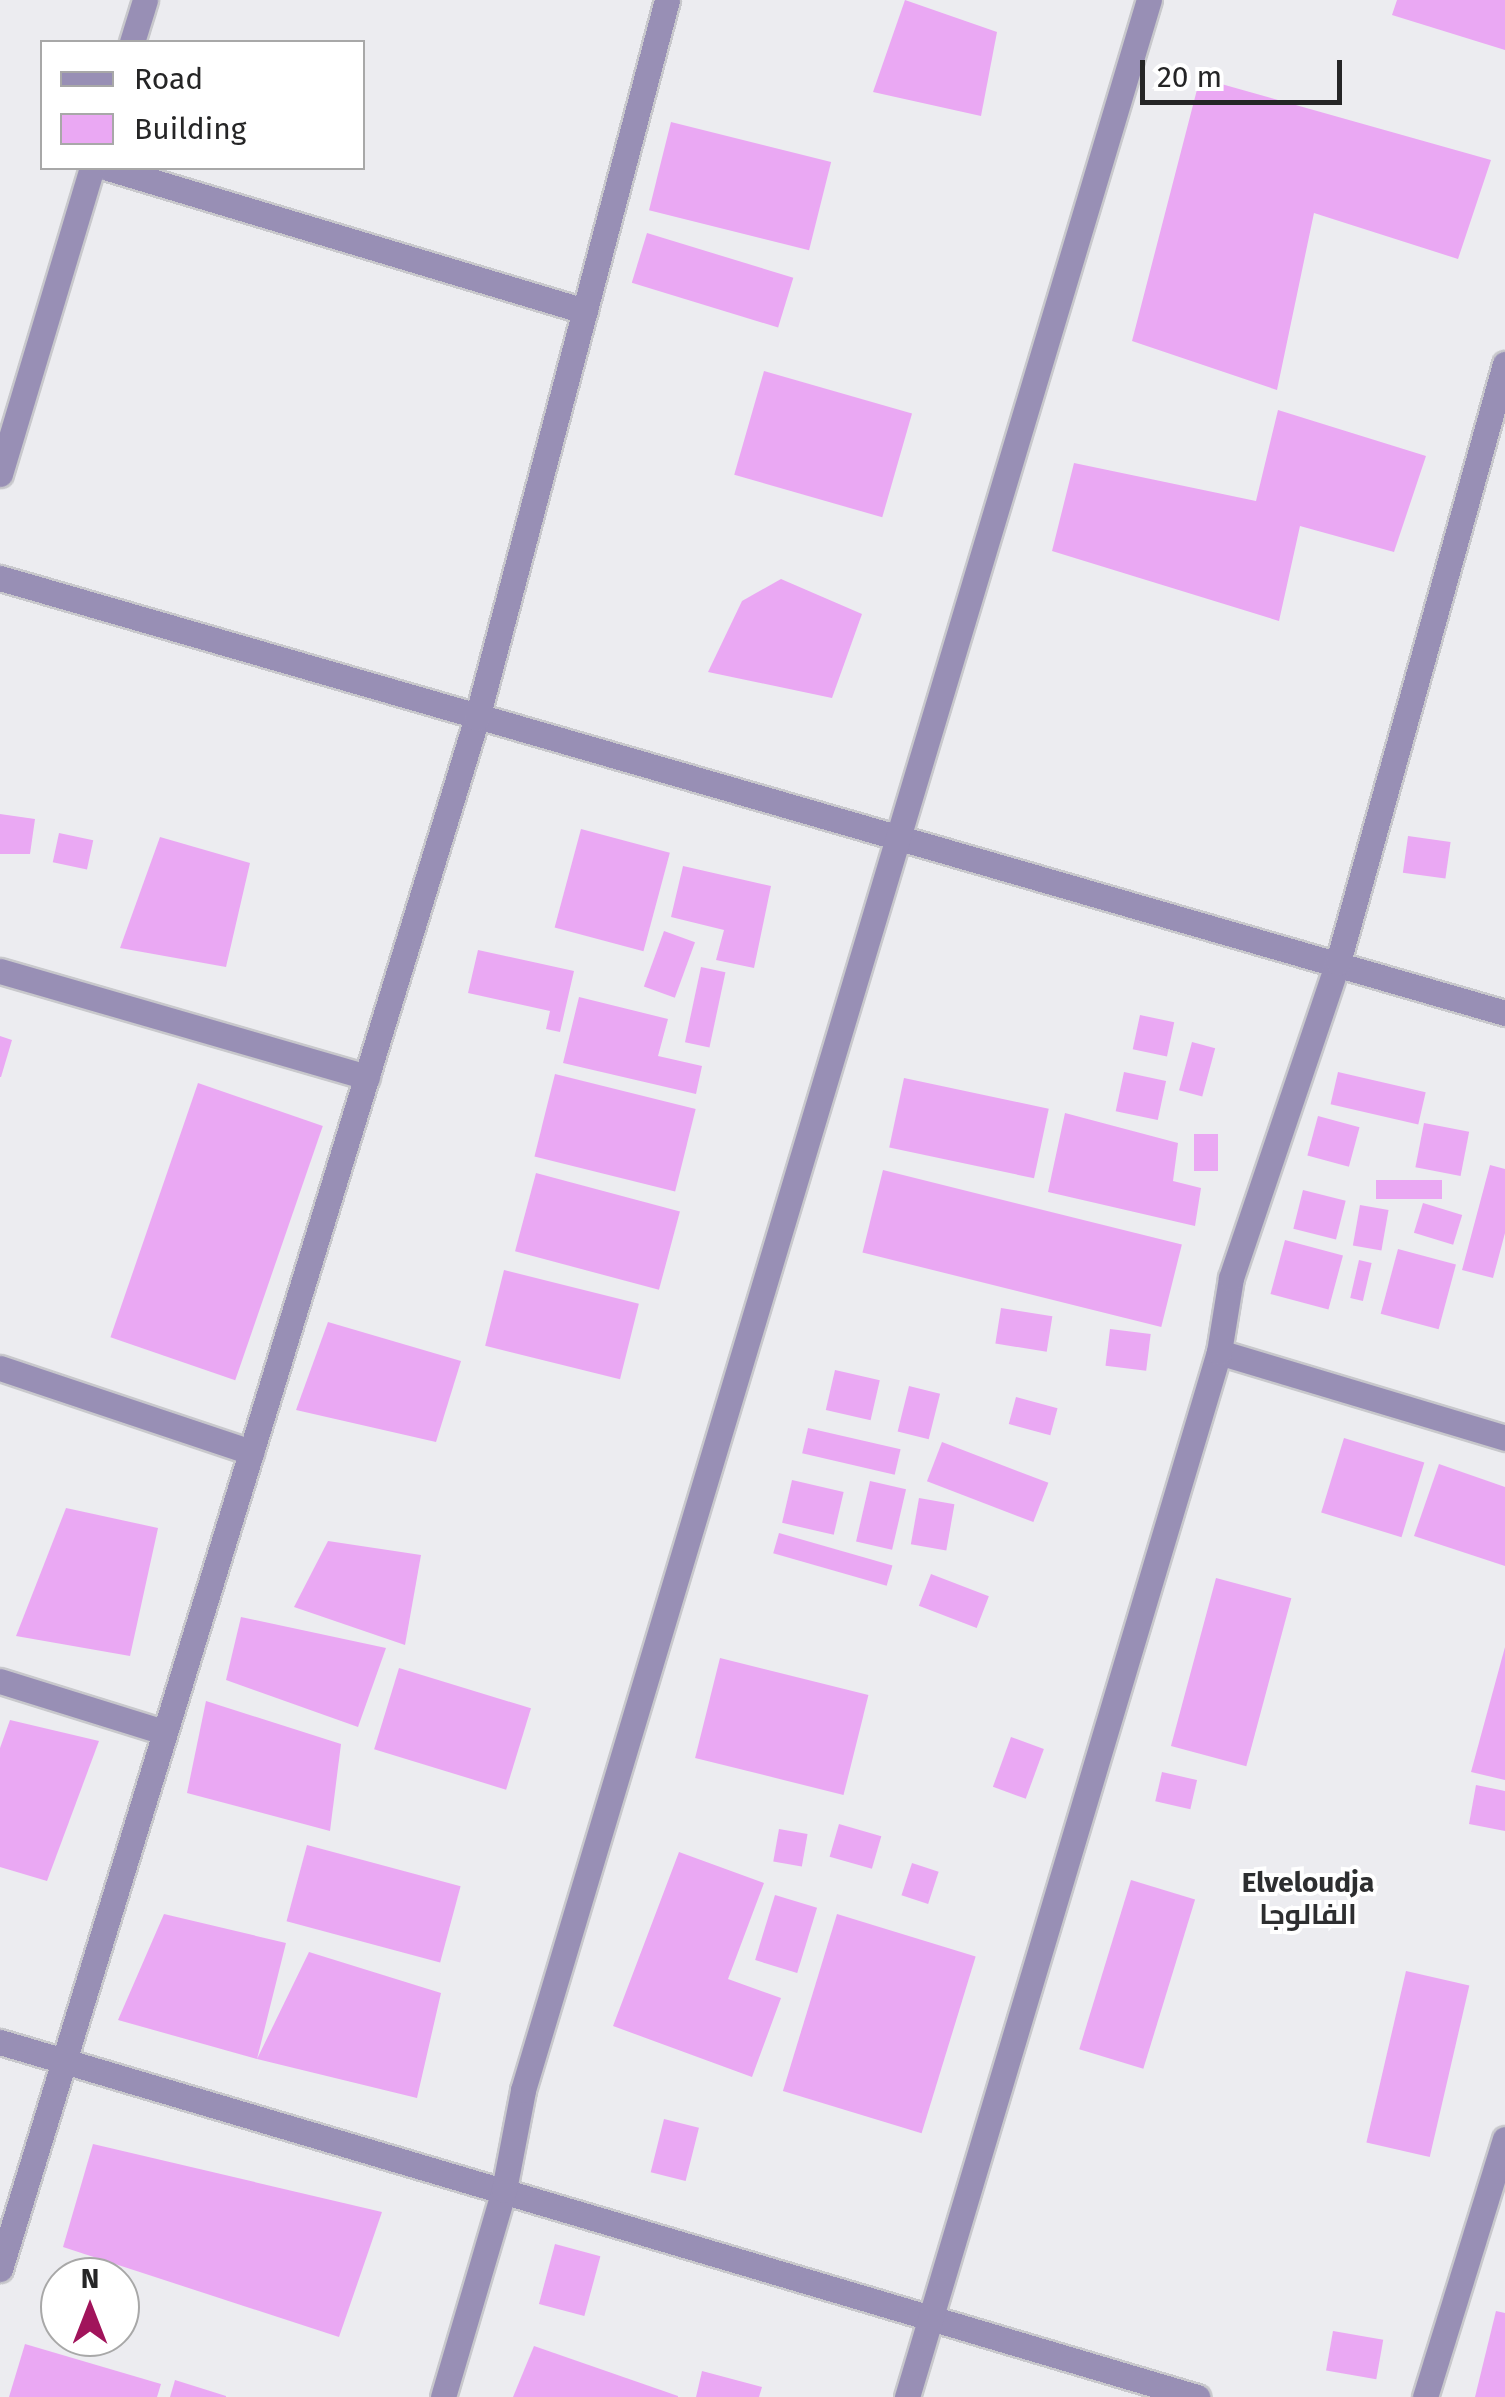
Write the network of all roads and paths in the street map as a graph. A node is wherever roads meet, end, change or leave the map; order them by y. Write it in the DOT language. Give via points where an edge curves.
graph roads {
  1 [pos="145,0"];
  2 [pos="667,0"];
  3 [pos="1149,0"];
  4 [pos="133,40"];
  5 [pos="91,170"];
  6 [pos="115,170"];
  7 [pos="585,310"];
  8 [pos="1505,364"];
  9 [pos="0,474"];
  10 [pos="0,578"];
  11 [pos="477,718"];
  12 [pos="893,839"];
  13 [pos="1338,962"];
  14 [pos="0,971"];
  15 [pos="1505,1014"];
  16 [pos="367,1077"];
  17 [pos="1219,1352"];
  18 [pos="0,1368"];
  19 [pos="1505,1438"];
  20 [pos="250,1452"];
  21 [pos="0,1681"];
  22 [pos="164,1732"];
  23 [pos="0,2042"];
  24 [pos="63,2060"];
  25 [pos="1505,2140"];
  26 [pos="504,2190"];
  27 [pos="0,2269"];
  28 [pos="929,2320"];
  29 [pos="443,2397"];
  30 [pos="907,2397"];
  31 [pos="1197,2397"];
  32 [pos="1425,2397"];
  1 -- 4 [label="street"];
  2 -- 7 [label="street"];
  3 -- 12 [label="street"];
  5 -- 9 [label="street"];
  6 -- 7 [label="street"];
  7 -- 11 [label="street"];
  8 -- 13 [label="street"];
  10 -- 11 [label="street"];
  11 -- 12 [label="street"];
  11 -- 16 [label="street"];
  12 -- 13 [label="street"];
  12 -- 26 [label="street" via="524,2090"];
  13 -- 15 [label="street"];
  13 -- 17 [label="street" via="1231,1278"];
  14 -- 16 [label="street"];
  16 -- 20 [label="street"];
  17 -- 19 [label="street"];
  17 -- 28 [label="street"];
  18 -- 20 [label="street"];
  20 -- 22 [label="street"];
  21 -- 22 [label="street"];
  22 -- 24 [label="street"];
  23 -- 24 [label="street"];
  24 -- 26 [label="street"];
  24 -- 27 [label="street"];
  25 -- 32 [label="street"];
  26 -- 28 [label="street"];
  26 -- 29 [label="street"];
  28 -- 30 [label="street"];
  28 -- 31 [label="street"];
}
